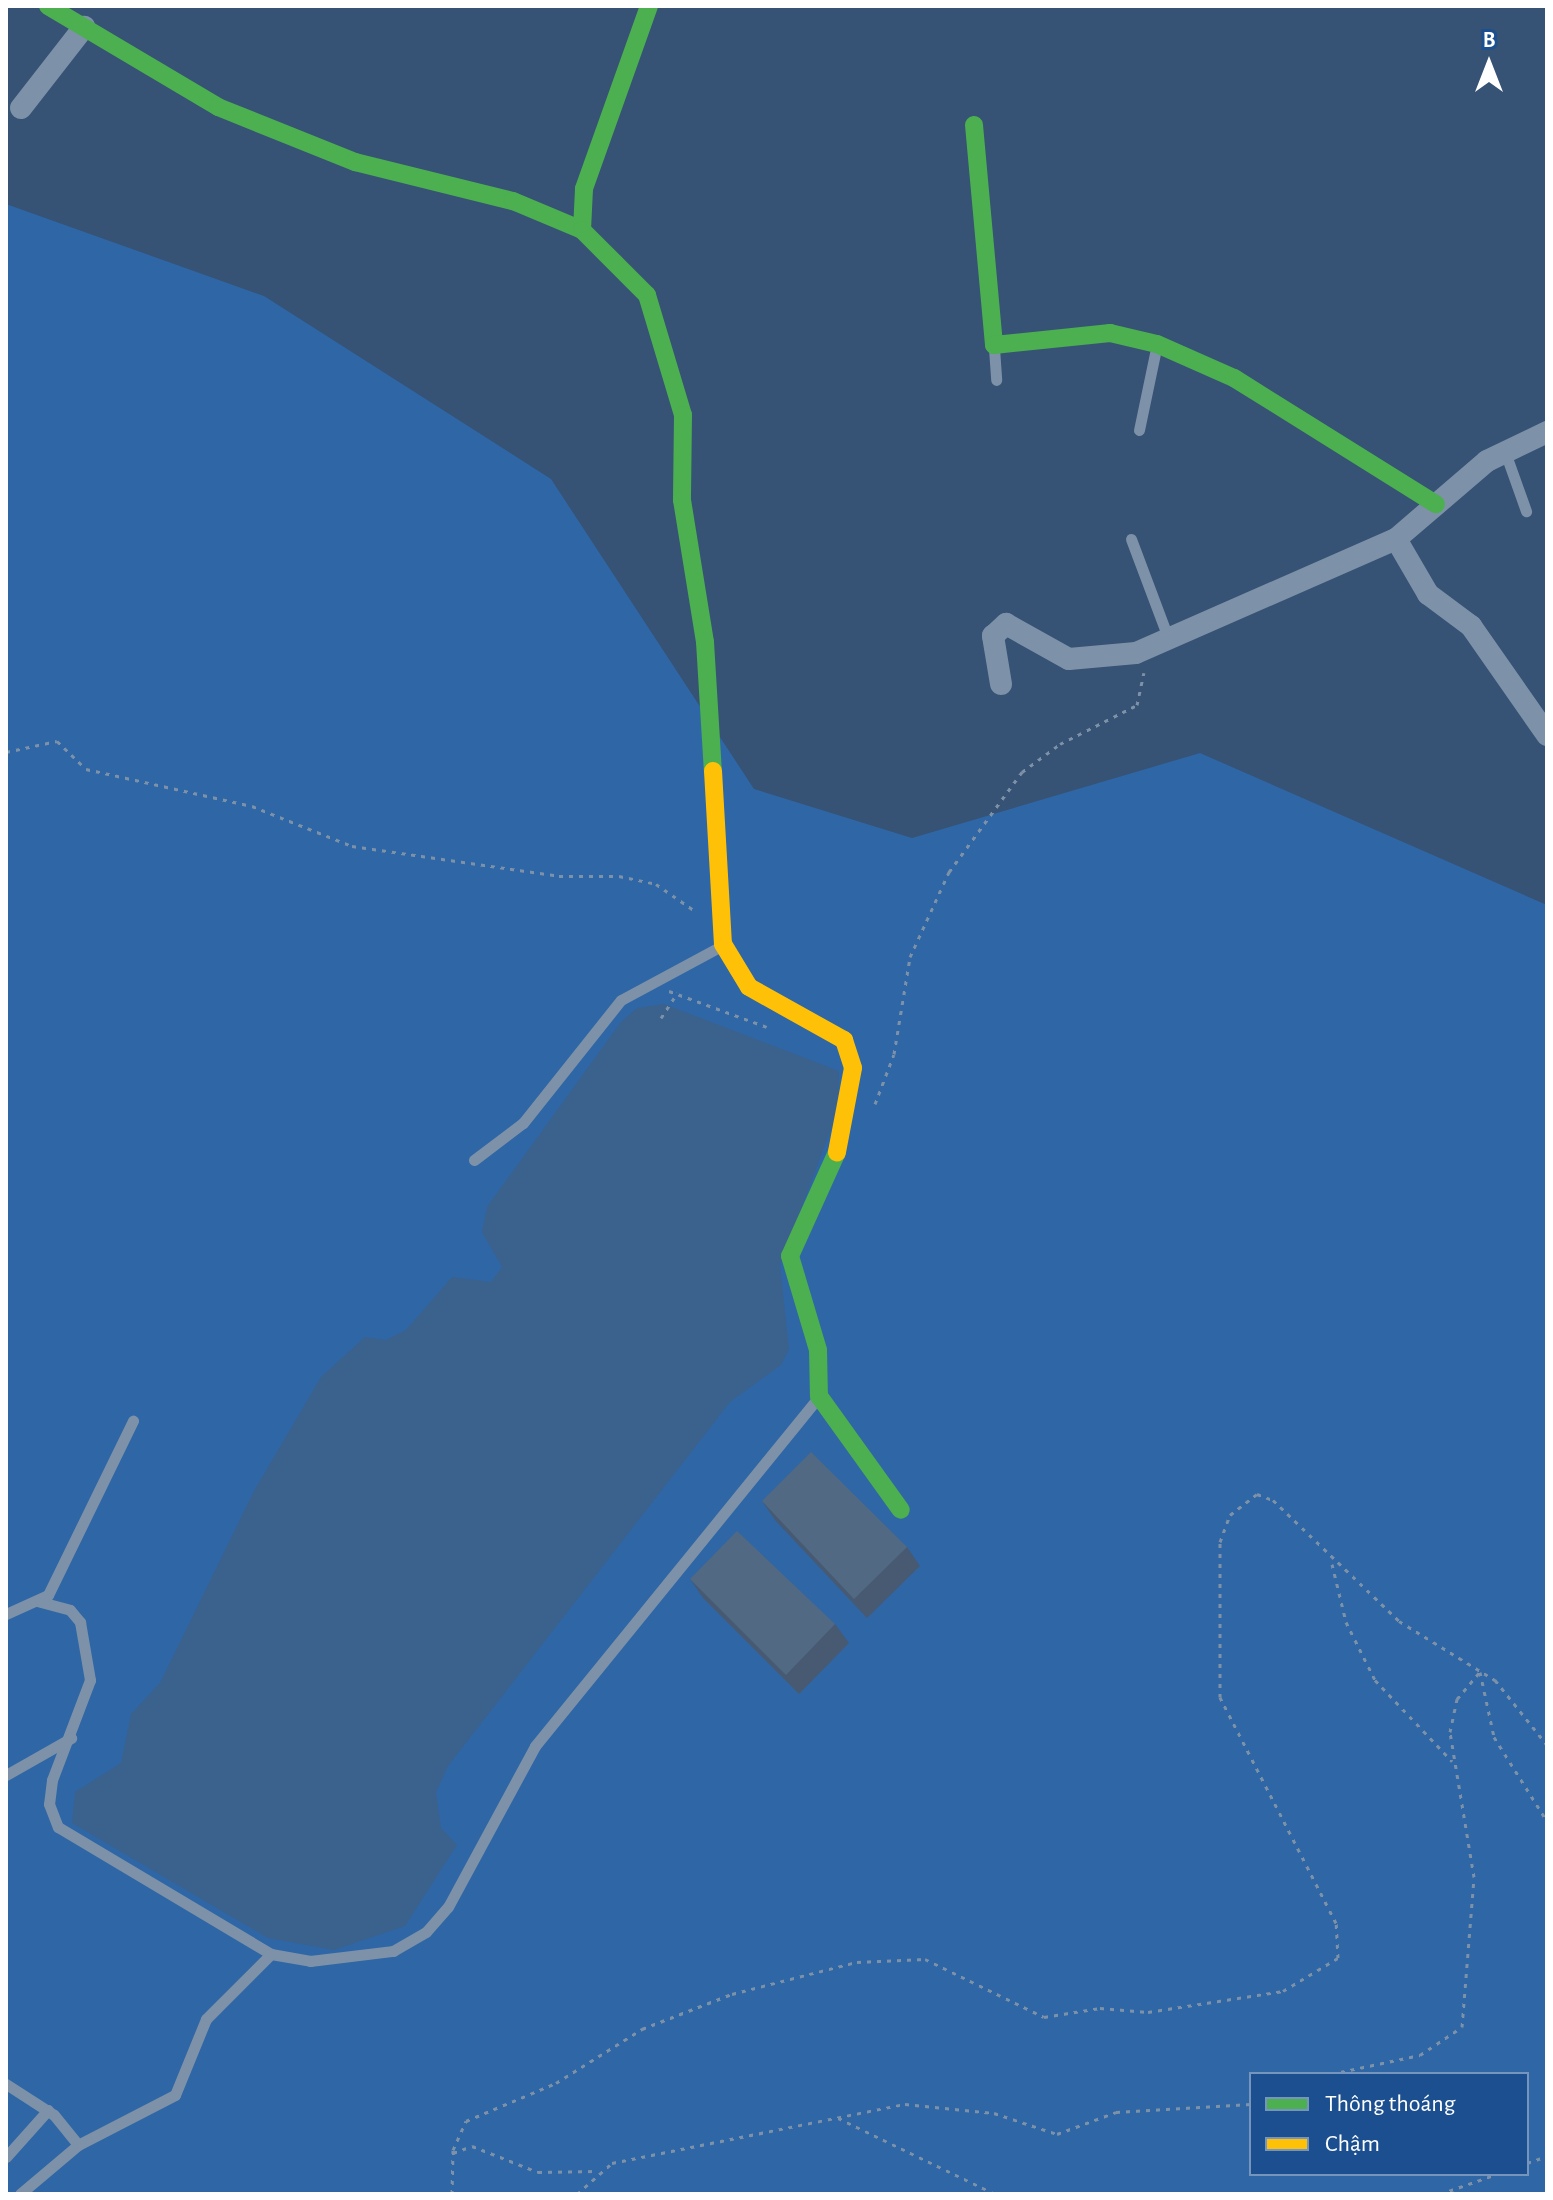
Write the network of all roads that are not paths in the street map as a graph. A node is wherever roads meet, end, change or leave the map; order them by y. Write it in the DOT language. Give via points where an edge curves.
graph roads {
  1 [pos="48,6"];
  2 [pos="649,6"];
  3 [pos="84,27"];
  4 [pos="21,108"];
  5 [pos="974,125"];
  6 [pos="582,230"];
  7 [pos="1157,344"];
  8 [pos="994,345"];
  9 [pos="996,380"];
  10 [pos="1139,430"];
  11 [pos="1547,432"];
  12 [pos="1505,452"];
  13 [pos="1436,504"];
  14 [pos="1526,511"];
  15 [pos="1131,539"];
  16 [pos="1396,539"];
  17 [pos="1169,640"];
  18 [pos="1001,684"];
  19 [pos="1547,735"];
  20 [pos="723,944"];
  21 [pos="474,1160"];
  22 [pos="819,1396"];
  23 [pos="133,1421"];
  24 [pos="901,1510"];
  25 [pos="37,1601"];
  26 [pos="6,1614"];
  27 [pos="72,1737"];
  28 [pos="6,1775"];
  29 [pos="271,1954"];
  30 [pos="6,2084"];
  31 [pos="48,2110"];
  32 [pos="78,2145"];
  33 [pos="6,2157"];
  34 [pos="20,2194"];
  1 -- 3 [label="street"];
  2 -- 6 [label="street" via="584,189"];
  3 -- 4 [label="street"];
  3 -- 6 [label="street" via="218,107 274,131 355,162 513,201"];
  5 -- 8 [label="street"];
  6 -- 20 [label="street" via="647,295 683,415 682,500 705,642"];
  7 -- 8 [label="street" via="1110,333"];
  7 -- 10 [label="lane"];
  7 -- 13 [label="street" via="1234,378"];
  8 -- 9 [label="lane"];
  11 -- 12 [label="street"];
  12 -- 13 [label="street"];
  12 -- 14 [label="lane"];
  13 -- 16 [label="street"];
  15 -- 17 [label="lane"];
  16 -- 17 [label="street"];
  16 -- 19 [label="street" via="1428,594 1471,626"];
  17 -- 18 [label="street" via="1093,662 1069,659 1006,624 993,636"];
  20 -- 21 [label="lane" via="637,988 523,1123"];
  20 -- 22 [label="street" via="749,987 844,1040 853,1068 846,1131 790,1256 818,1350"];
  22 -- 24 [label="street"];
  22 -- 29 [label="lane" via="535,1746 480,1856 426,1932 393,1951 310,1961"];
  23 -- 25 [label="lane" via="57,1581"];
  25 -- 26 [label="lane"];
  25 -- 27 [label="lane" via="70,1610 80,1622 90,1680"];
  27 -- 28 [label="lane"];
  27 -- 29 [label="lane" via="52,1780 49,1804 58,1827"];
  29 -- 32 [label="lane" via="206,2019 175,2095"];
  30 -- 31 [label="lane"];
  31 -- 32 [label="lane"];
  31 -- 33 [label="lane"];
  32 -- 34 [label="lane"];
}
